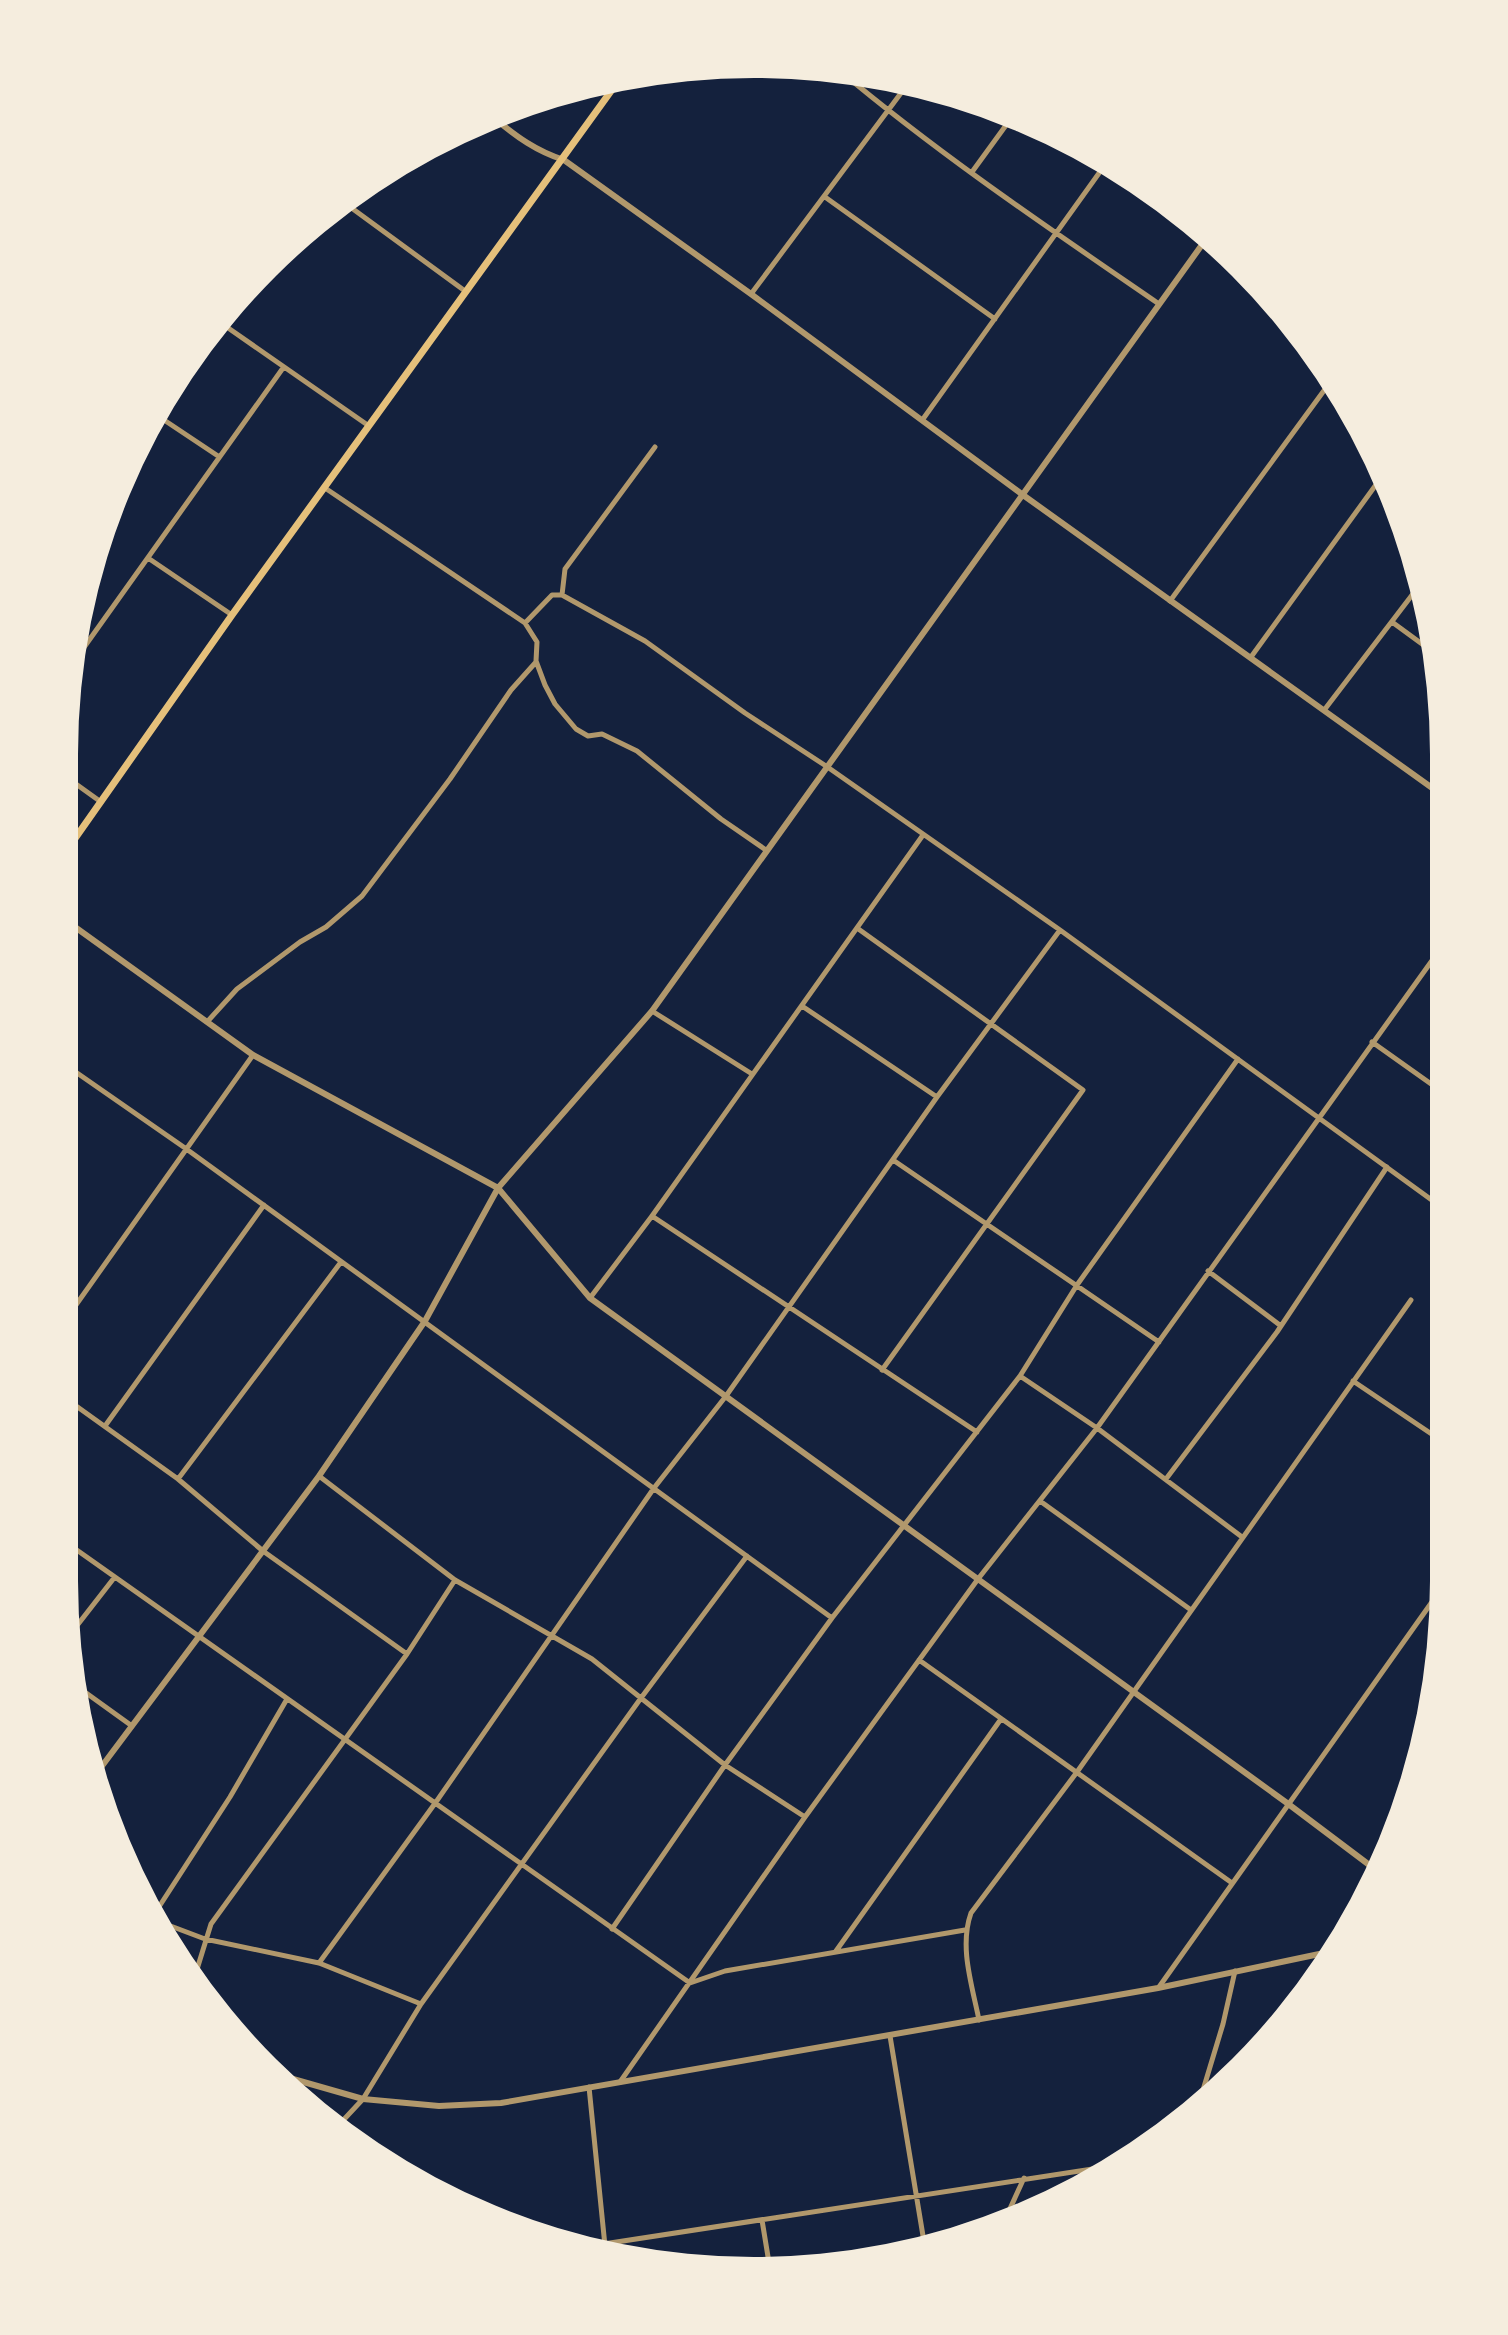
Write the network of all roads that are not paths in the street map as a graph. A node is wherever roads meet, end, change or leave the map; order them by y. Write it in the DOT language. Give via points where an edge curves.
graph roads {
  1 [pos="859,87"];
  2 [pos="609,94"];
  3 [pos="901,94"];
  4 [pos="889,111"];
  5 [pos="504,126"];
  6 [pos="1005,126"];
  7 [pos="564,160"];
  8 [pos="972,172"];
  9 [pos="1099,173"];
  10 [pos="825,197"];
  11 [pos="354,210"];
  12 [pos="1057,233"];
  13 [pos="1201,247"];
  14 [pos="465,291"];
  15 [pos="751,294"];
  16 [pos="1159,304"];
  17 [pos="995,319"];
  18 [pos="229,329"];
  19 [pos="283,368"];
  20 [pos="1324,391"];
  21 [pos="923,419"];
  22 [pos="166,421"];
  23 [pos="370,427"];
  24 [pos="655,447"];
  25 [pos="218,456"];
  26 [pos="1375,486"];
  27 [pos="325,488"];
  28 [pos="1023,495"];
  29 [pos="148,558"];
  30 [pos="562,595"];
  31 [pos="1411,597"];
  32 [pos="1170,601"];
  33 [pos="232,615"];
  34 [pos="1392,622"];
  35 [pos="525,623"];
  36 [pos="89,637"];
  37 [pos="1420,643"];
  38 [pos="1251,657"];
  39 [pos="536,661"];
  40 [pos="1325,709"];
  41 [pos="826,766"];
  42 [pos="78,786"];
  43 [pos="1430,786"];
  44 [pos="101,803"];
  45 [pos="78,835"];
  46 [pos="923,835"];
  47 [pos="766,850"];
  48 [pos="857,928"];
  49 [pos="78,929"];
  50 [pos="1060,930"];
  51 [pos="1430,963"];
  52 [pos="802,1006"];
  53 [pos="652,1011"];
  54 [pos="207,1022"];
  55 [pos="992,1024"];
  56 [pos="1372,1042"];
  57 [pos="253,1055"];
  58 [pos="1238,1059"];
  59 [pos="78,1074"];
  60 [pos="753,1075"];
  61 [pos="1430,1083"];
  62 [pos="937,1097"];
  63 [pos="1318,1118"];
  64 [pos="185,1148"];
  65 [pos="893,1160"];
  66 [pos="1387,1167"];
  67 [pos="498,1188"];
  68 [pos="1430,1199"];
  69 [pos="264,1205"];
  70 [pos="652,1216"];
  71 [pos="988,1223"];
  72 [pos="341,1262"];
  73 [pos="1208,1271"];
  74 [pos="1077,1285"];
  75 [pos="590,1298"];
  76 [pos="1411,1300"];
  77 [pos="78,1302"];
  78 [pos="789,1309"];
  79 [pos="425,1321"];
  80 [pos="1281,1326"];
  81 [pos="1159,1342"];
  82 [pos="882,1370"];
  83 [pos="1020,1376"];
  84 [pos="1353,1381"];
  85 [pos="726,1396"];
  86 [pos="78,1407"];
  87 [pos="105,1426"];
  88 [pos="1097,1428"];
  89 [pos="977,1432"];
  90 [pos="1430,1433"];
  91 [pos="319,1476"];
  92 [pos="178,1479"];
  93 [pos="1166,1479"];
  94 [pos="654,1488"];
  95 [pos="1040,1501"];
  96 [pos="904,1525"];
  97 [pos="1242,1537"];
  98 [pos="78,1551"];
  99 [pos="263,1551"];
  100 [pos="747,1556"];
  101 [pos="114,1578"];
  102 [pos="978,1579"];
  103 [pos="455,1580"];
  104 [pos="1430,1604"];
  105 [pos="1191,1610"];
  106 [pos="832,1618"];
  107 [pos="79,1623"];
  108 [pos="551,1635"];
  109 [pos="198,1637"];
  110 [pos="407,1654"];
  111 [pos="919,1660"];
  112 [pos="1134,1692"];
  113 [pos="88,1694"];
  114 [pos="641,1698"];
  115 [pos="287,1699"];
  116 [pos="1001,1719"];
  117 [pos="132,1726"];
  118 [pos="345,1739"];
  119 [pos="103,1764"];
  120 [pos="725,1765"];
  121 [pos="1077,1772"];
  122 [pos="436,1802"];
  123 [pos="1287,1803"];
  124 [pos="805,1817"];
  125 [pos="523,1864"];
  126 [pos="1368,1864"];
  127 [pos="1232,1883"];
  128 [pos="161,1904"];
  129 [pos="174,1927"];
  130 [pos="612,1929"];
  131 [pos="965,1930"];
  132 [pos="205,1939"];
  133 [pos="836,1952"];
  134 [pos="1318,1954"];
  135 [pos="319,1963"];
  136 [pos="198,1965"];
  137 [pos="1235,1970"];
  138 [pos="690,1983"];
  139 [pos="1158,1988"];
  140 [pos="421,2004"];
  141 [pos="979,2020"];
  142 [pos="890,2036"];
  143 [pos="299,2081"];
  144 [pos="620,2082"];
  145 [pos="1205,2085"];
  146 [pos="589,2087"];
  147 [pos="363,2099"];
  148 [pos="345,2119"];
  149 [pos="1085,2170"];
  150 [pos="1024,2178"];
  151 [pos="917,2196"];
  152 [pos="1011,2207"];
  153 [pos="762,2220"];
  154 [pos="923,2235"];
  155 [pos="602,2239"];
  156 [pos="617,2243"];
  157 [pos="768,2257"];
  1 -- 4 [label="street"];
  2 -- 7 [label="main road"];
  3 -- 4 [label="street"];
  4 -- 8 [label="street"];
  4 -- 10 [label="street"];
  5 -- 7 [label="street" via="541,153"];
  6 -- 8 [label="street"];
  7 -- 14 [label="main road"];
  7 -- 15 [label="street"];
  8 -- 12 [label="street"];
  9 -- 12 [label="street"];
  10 -- 15 [label="street"];
  10 -- 17 [label="street"];
  11 -- 14 [label="street"];
  12 -- 16 [label="street"];
  12 -- 17 [label="street"];
  13 -- 16 [label="street"];
  14 -- 23 [label="main road"];
  15 -- 21 [label="street"];
  16 -- 28 [label="street"];
  17 -- 21 [label="street"];
  18 -- 19 [label="street"];
  19 -- 23 [label="street"];
  19 -- 25 [label="street"];
  20 -- 32 [label="street"];
  21 -- 28 [label="street"];
  22 -- 25 [label="street"];
  23 -- 27 [label="main road"];
  24 -- 30 [label="street" via="565,569"];
  25 -- 29 [label="street"];
  26 -- 38 [label="street"];
  27 -- 33 [label="main road"];
  27 -- 35 [label="street"];
  28 -- 32 [label="street"];
  28 -- 41 [label="street"];
  29 -- 33 [label="street"];
  29 -- 36 [label="street"];
  30 -- 35 [label="street" via="552,595"];
  30 -- 41 [label="street" via="645,641"];
  31 -- 34 [label="street"];
  32 -- 38 [label="street"];
  33 -- 44 [label="main road"];
  34 -- 37 [label="street"];
  34 -- 40 [label="street"];
  35 -- 39 [label="street" via="537,642"];
  38 -- 40 [label="street"];
  39 -- 47 [label="street" via="555,704 576,729 588,736 602,734 637,751"];
  39 -- 54 [label="street" via="362,896 237,989"];
  40 -- 43 [label="street"];
  41 -- 46 [label="street"];
  41 -- 47 [label="street"];
  42 -- 44 [label="street"];
  44 -- 45 [label="main road"];
  46 -- 48 [label="street"];
  46 -- 50 [label="street"];
  47 -- 53 [label="street"];
  48 -- 52 [label="street"];
  48 -- 55 [label="street"];
  49 -- 54 [label="street"];
  50 -- 55 [label="street"];
  50 -- 58 [label="street"];
  51 -- 56 [label="street"];
  52 -- 60 [label="street"];
  52 -- 62 [label="street"];
  53 -- 60 [label="street"];
  53 -- 67 [label="street"];
  54 -- 57 [label="street"];
  55 -- 62 [label="street"];
  55 -- 71 [label="street" via="1083,1090"];
  56 -- 61 [label="street"];
  56 -- 63 [label="street"];
  57 -- 64 [label="street"];
  57 -- 67 [label="street"];
  58 -- 63 [label="street"];
  58 -- 74 [label="street"];
  59 -- 64 [label="street"];
  60 -- 70 [label="street"];
  62 -- 65 [label="street"];
  63 -- 66 [label="street"];
  63 -- 73 [label="street"];
  64 -- 69 [label="street"];
  64 -- 77 [label="street"];
  65 -- 71 [label="street"];
  65 -- 78 [label="street"];
  66 -- 68 [label="street"];
  66 -- 80 [label="street"];
  67 -- 75 [label="street"];
  67 -- 79 [label="street"];
  69 -- 72 [label="street"];
  69 -- 87 [label="street"];
  70 -- 75 [label="street"];
  70 -- 78 [label="street"];
  71 -- 74 [label="street"];
  71 -- 82 [label="street"];
  72 -- 79 [label="street"];
  72 -- 92 [label="street"];
  73 -- 80 [label="street"];
  73 -- 81 [label="street"];
  74 -- 81 [label="street"];
  74 -- 83 [label="street"];
  75 -- 85 [label="street"];
  76 -- 84 [label="street"];
  78 -- 82 [label="street"];
  78 -- 85 [label="street"];
  79 -- 91 [label="street"];
  79 -- 94 [label="street"];
  80 -- 93 [label="street"];
  81 -- 88 [label="street"];
  82 -- 89 [label="street"];
  83 -- 88 [label="street"];
  83 -- 89 [label="street"];
  84 -- 90 [label="street"];
  84 -- 97 [label="street"];
  85 -- 94 [label="street"];
  85 -- 96 [label="street"];
  86 -- 87 [label="street"];
  87 -- 92 [label="street"];
  88 -- 93 [label="street"];
  88 -- 95 [label="street"];
  89 -- 96 [label="street"];
  91 -- 99 [label="street"];
  91 -- 103 [label="street"];
  92 -- 99 [label="street"];
  93 -- 97 [label="street"];
  94 -- 100 [label="street"];
  94 -- 108 [label="street"];
  95 -- 102 [label="street"];
  95 -- 105 [label="street"];
  96 -- 102 [label="street"];
  96 -- 106 [label="street"];
  97 -- 105 [label="street"];
  98 -- 101 [label="street"];
  99 -- 109 [label="street"];
  99 -- 110 [label="street"];
  100 -- 106 [label="street"];
  100 -- 114 [label="street"];
  101 -- 107 [label="street"];
  101 -- 109 [label="street"];
  102 -- 111 [label="street"];
  102 -- 112 [label="street"];
  103 -- 108 [label="street"];
  103 -- 110 [label="street"];
  104 -- 123 [label="street"];
  105 -- 112 [label="street"];
  106 -- 120 [label="street"];
  108 -- 114 [label="street"];
  108 -- 122 [label="street"];
  109 -- 115 [label="street"];
  109 -- 117 [label="street"];
  110 -- 118 [label="street"];
  111 -- 116 [label="street"];
  111 -- 124 [label="street"];
  112 -- 121 [label="street"];
  112 -- 123 [label="street"];
  113 -- 117 [label="street"];
  114 -- 120 [label="street"];
  114 -- 125 [label="street"];
  115 -- 118 [label="street"];
  115 -- 128 [label="street"];
  116 -- 121 [label="street"];
  116 -- 133 [label="street"];
  117 -- 119 [label="street"];
  118 -- 122 [label="street"];
  118 -- 132 [label="street"];
  120 -- 124 [label="street"];
  120 -- 130 [label="street"];
  121 -- 127 [label="street"];
  121 -- 131 [label="street" via="971,1913"];
  122 -- 125 [label="street"];
  122 -- 135 [label="street"];
  123 -- 126 [label="street"];
  123 -- 127 [label="street"];
  124 -- 138 [label="street"];
  125 -- 130 [label="street"];
  125 -- 140 [label="street"];
  127 -- 139 [label="street"];
  129 -- 132 [label="street"];
  130 -- 138 [label="street"];
  131 -- 133 [label="street"];
  131 -- 141 [label="street"];
  132 -- 135 [label="street"];
  132 -- 136 [label="street"];
  133 -- 138 [label="street" via="725,1971"];
  134 -- 137 [label="street"];
  135 -- 140 [label="street"];
  137 -- 139 [label="street"];
  137 -- 145 [label="street"];
  138 -- 144 [label="street"];
  139 -- 141 [label="street"];
  140 -- 147 [label="street"];
  141 -- 142 [label="street"];
  142 -- 144 [label="street"];
  142 -- 151 [label="street"];
  143 -- 147 [label="street"];
  144 -- 146 [label="street"];
  146 -- 147 [label="street" via="466,2106"];
  146 -- 155 [label="street"];
  147 -- 148 [label="street"];
  149 -- 150 [label="street"];
  150 -- 151 [label="street"];
  150 -- 152 [label="street"];
  151 -- 153 [label="street"];
  151 -- 154 [label="street"];
  153 -- 156 [label="street"];
  153 -- 157 [label="street"];
}
